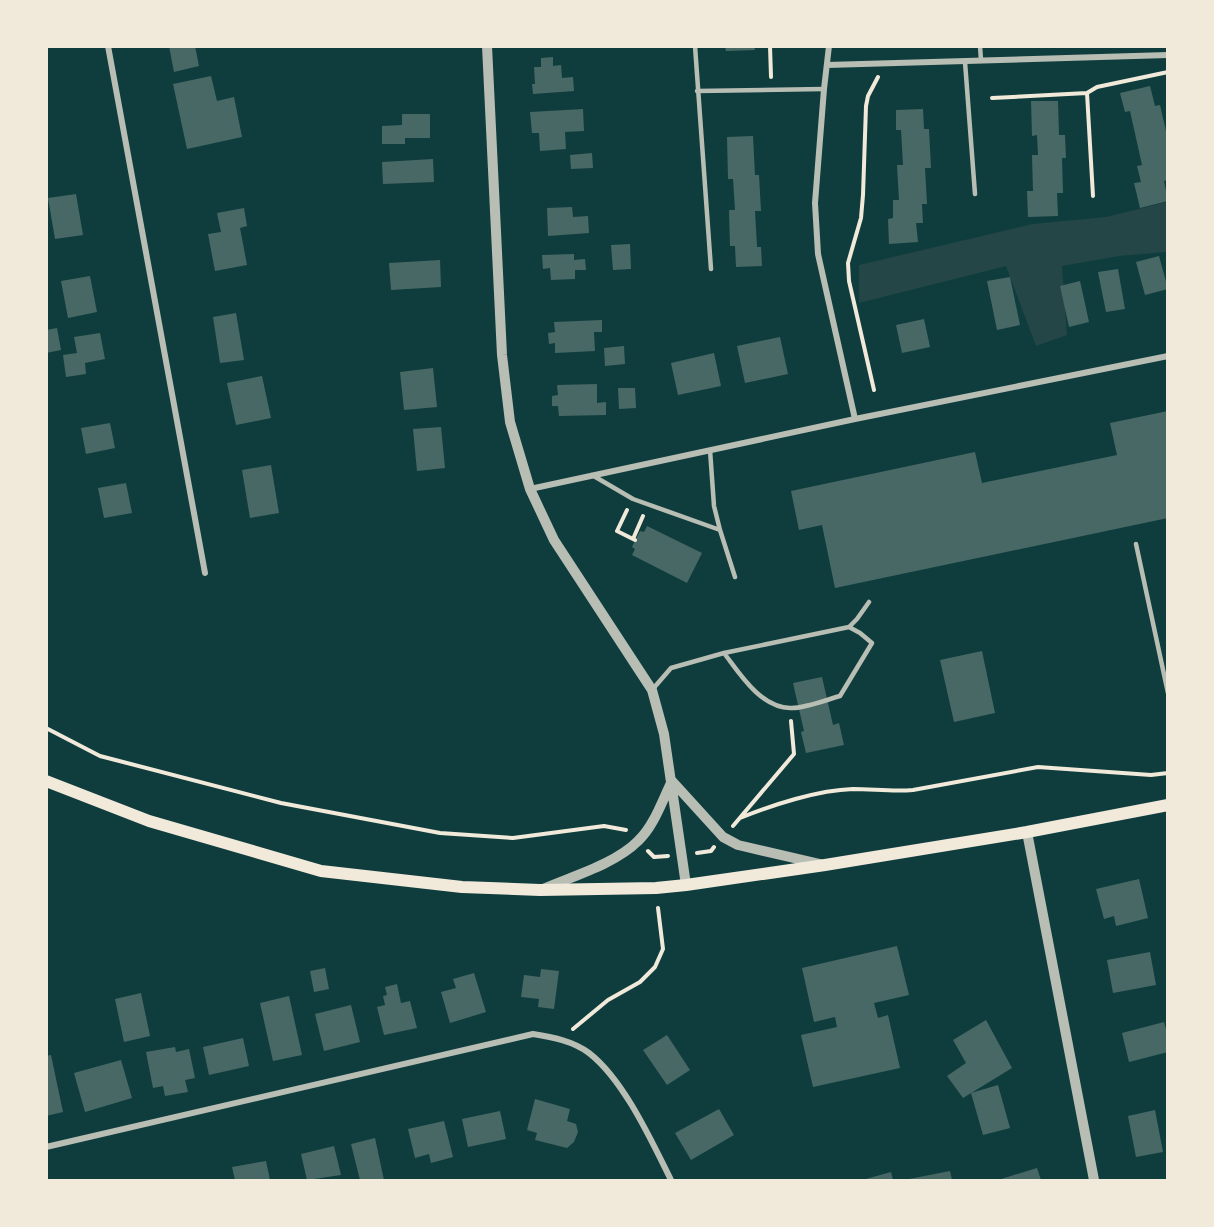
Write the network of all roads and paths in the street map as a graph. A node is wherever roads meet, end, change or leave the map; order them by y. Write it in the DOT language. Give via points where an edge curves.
graph roads {
  1 [pos="108,46"];
  2 [pos="487,46"];
  3 [pos="695,46"];
  4 [pos="770,46"];
  5 [pos="829,46"];
  6 [pos="980,46"];
  7 [pos="1167,55"];
  8 [pos="981,60"];
  9 [pos="965,62"];
  10 [pos="885,64"];
  11 [pos="827,65"];
  12 [pos="1167,72"];
  13 [pos="824,89"];
  14 [pos="771,90"];
  15 [pos="697,91"];
  16 [pos="1087,93"];
  17 [pos="992,98"];
  18 [pos="975,194"];
  19 [pos="1093,196"];
  20 [pos="711,269"];
  21 [pos="1167,356"];
  22 [pos="874,390"];
  23 [pos="855,419"];
  24 [pos="710,450"];
  25 [pos="591,475"];
  26 [pos="530,489"];
  27 [pos="633,499"];
  28 [pos="637,530"];
  29 [pos="720,530"];
  30 [pos="1136,544"];
  31 [pos="205,573"];
  32 [pos="735,577"];
  33 [pos="869,602"];
  34 [pos="849,627"];
  35 [pos="724,653"];
  36 [pos="652,690"];
  37 [pos="1167,693"];
  38 [pos="790,708"];
  39 [pos="46,728"];
  40 [pos="1167,773"];
  41 [pos="46,781"];
  42 [pos="672,781"];
  43 [pos="1167,805"];
  44 [pos="630,832"];
  45 [pos="1027,832"];
  46 [pos="646,849"];
  47 [pos="661,856"];
  48 [pos="654,857"];
  49 [pos="655,865"];
  50 [pos="825,866"];
  51 [pos="686,885"];
  52 [pos="540,890"];
  53 [pos="658,908"];
  54 [pos="560,1039"];
  55 [pos="46,1147"];
  56 [pos="671,1180"];
  57 [pos="1094,1180"];
  1 -- 31 [label="street"];
  2 -- 26 [label="street" via="501,355 510,422"];
  3 -- 15 [label="lane"];
  4 -- 14 [label="path"];
  5 -- 11 [label="street"];
  6 -- 8 [label="lane"];
  7 -- 8 [label="street"];
  8 -- 9 [label="street"];
  9 -- 10 [label="street"];
  9 -- 18 [label="lane"];
  10 -- 11 [label="street"];
  10 -- 22 [label="path" via="866,106 861,218 848,263"];
  11 -- 13 [label="street"];
  12 -- 16 [label="path" via="1097,87"];
  13 -- 14 [label="lane"];
  13 -- 23 [label="street" via="815,203 818,254"];
  14 -- 15 [label="lane"];
  15 -- 20 [label="lane"];
  16 -- 17 [label="path"];
  16 -- 19 [label="path"];
  21 -- 23 [label="street"];
  23 -- 24 [label="street"];
  24 -- 25 [label="street"];
  24 -- 29 [label="lane"];
  25 -- 26 [label="street"];
  25 -- 27 [label="lane"];
  26 -- 36 [label="street" via="554,540"];
  27 -- 28 [label="path" via="617,531 634,540"];
  27 -- 29 [label="lane"];
  29 -- 32 [label="lane"];
  30 -- 37 [label="lane"];
  33 -- 34 [label="lane"];
  34 -- 35 [label="lane"];
  34 -- 38 [label="lane" via="872,643 840,696"];
  35 -- 36 [label="lane" via="671,668"];
  35 -- 38 [label="lane" via="758,694"];
  36 -- 42 [label="street"];
  38 -- 40 [label="path" via="794,754 739,818 766,807 828,793 852,789 913,790 1038,767"];
  39 -- 44 [label="path" via="100,756 281,803 440,833 513,838 603,826"];
  41 -- 52 [label="main road" via="149,821 321,871 462,887"];
  42 -- 50 [label="street" via="723,837"];
  42 -- 51 [label="street"];
  42 -- 52 [label="street" via="639,841 620,856"];
  43 -- 45 [label="main road"];
  45 -- 50 [label="main road"];
  45 -- 57 [label="street"];
  46 -- 48 [label="path"];
  47 -- 48 [label="path"];
  48 -- 49 [label="path"];
  50 -- 51 [label="main road"];
  51 -- 52 [label="main road"];
  53 -- 54 [label="path" via="663,949 655,967"];
  54 -- 55 [label="street" via="533,1034"];
  54 -- 56 [label="street" via="589,1053 614,1080"];
}
